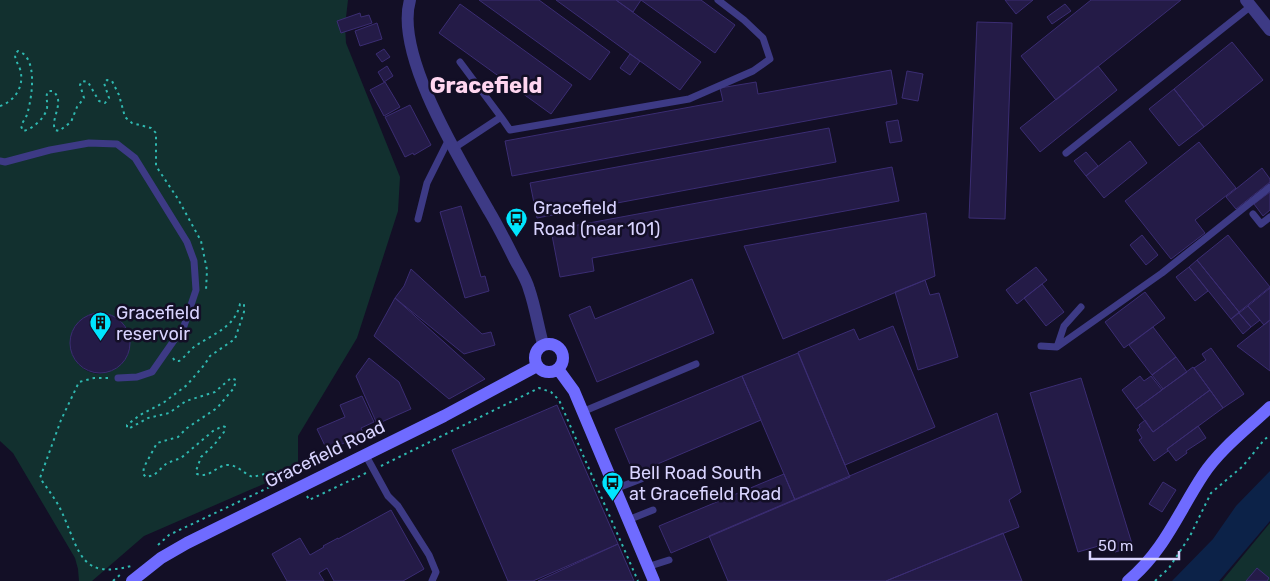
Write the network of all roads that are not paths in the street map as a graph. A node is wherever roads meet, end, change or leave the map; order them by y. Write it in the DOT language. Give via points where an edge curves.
graph roads {
  1 [pos="410,0"];
  2 [pos="718,0"];
  3 [pos="1248,3"];
  4 [pos="1270,30"];
  5 [pos="460,62"];
  6 [pos="501,117"];
  7 [pos="451,144"];
  8 [pos="1066,153"];
  9 [pos="0,161"];
  10 [pos="1270,187"];
  11 [pos="1253,214"];
  12 [pos="1270,217"];
  13 [pos="418,220"];
  14 [pos="1081,307"];
  15 [pos="543,344"];
  16 [pos="1041,346"];
  17 [pos="1057,347"];
  18 [pos="696,364"];
  19 [pos="537,366"];
  20 [pos="558,369"];
  21 [pos="118,378"];
  22 [pos="1270,407"];
  23 [pos="582,412"];
  24 [pos="365,454"];
  25 [pos="640,479"];
  26 [pos="615,489"];
  27 [pos="653,510"];
  28 [pos="628,520"];
  29 [pos="669,560"];
  30 [pos="648,567"];
  31 [pos="132,581"];
  32 [pos="432,581"];
  33 [pos="654,581"];
  34 [pos="1128,581"];
  1 -- 7 [label="street" via="407,19 409,40 436,116"];
  2 -- 6 [label="lane" via="763,38 770,58 753,71 690,98 510,130"];
  3 -- 4 [label="street"];
  3 -- 8 [label="lane"];
  5 -- 6 [label="lane"];
  6 -- 7 [label="lane"];
  7 -- 13 [label="lane" via="427,183"];
  7 -- 15 [label="street" via="529,288"];
  9 -- 21 [label="lane" via="89,143 117,144 135,158 187,242 194,261 196,290 184,326 152,372"];
  10 -- 17 [label="lane" via="1162,273"];
  11 -- 12 [label="lane" via="1261,224"];
  14 -- 17 [label="lane" via="1064,326"];
  15 -- 19 [label="main road" via="534,356"];
  15 -- 20 [label="main road" via="554,344 562,350 563,361"];
  16 -- 17 [label="lane"];
  18 -- 23 [label="lane"];
  19 -- 20 [label="main road" via="547,372"];
  19 -- 24 [label="main road, Gracefield Road"];
  20 -- 23 [label="main road" via="574,391"];
  22 -- 34 [label="main road" via="1216,459 1152,558"];
  23 -- 26 [label="main road"];
  24 -- 31 [label="main road, Gracefield Road" via="187,543"];
  24 -- 32 [label="lane" via="388,496 398,506 432,561 436,572"];
  25 -- 26 [label="lane"];
  26 -- 28 [label="main road"];
  27 -- 28 [label="lane"];
  28 -- 30 [label="main road"];
  29 -- 30 [label="lane"];
  30 -- 33 [label="main road"];
}
